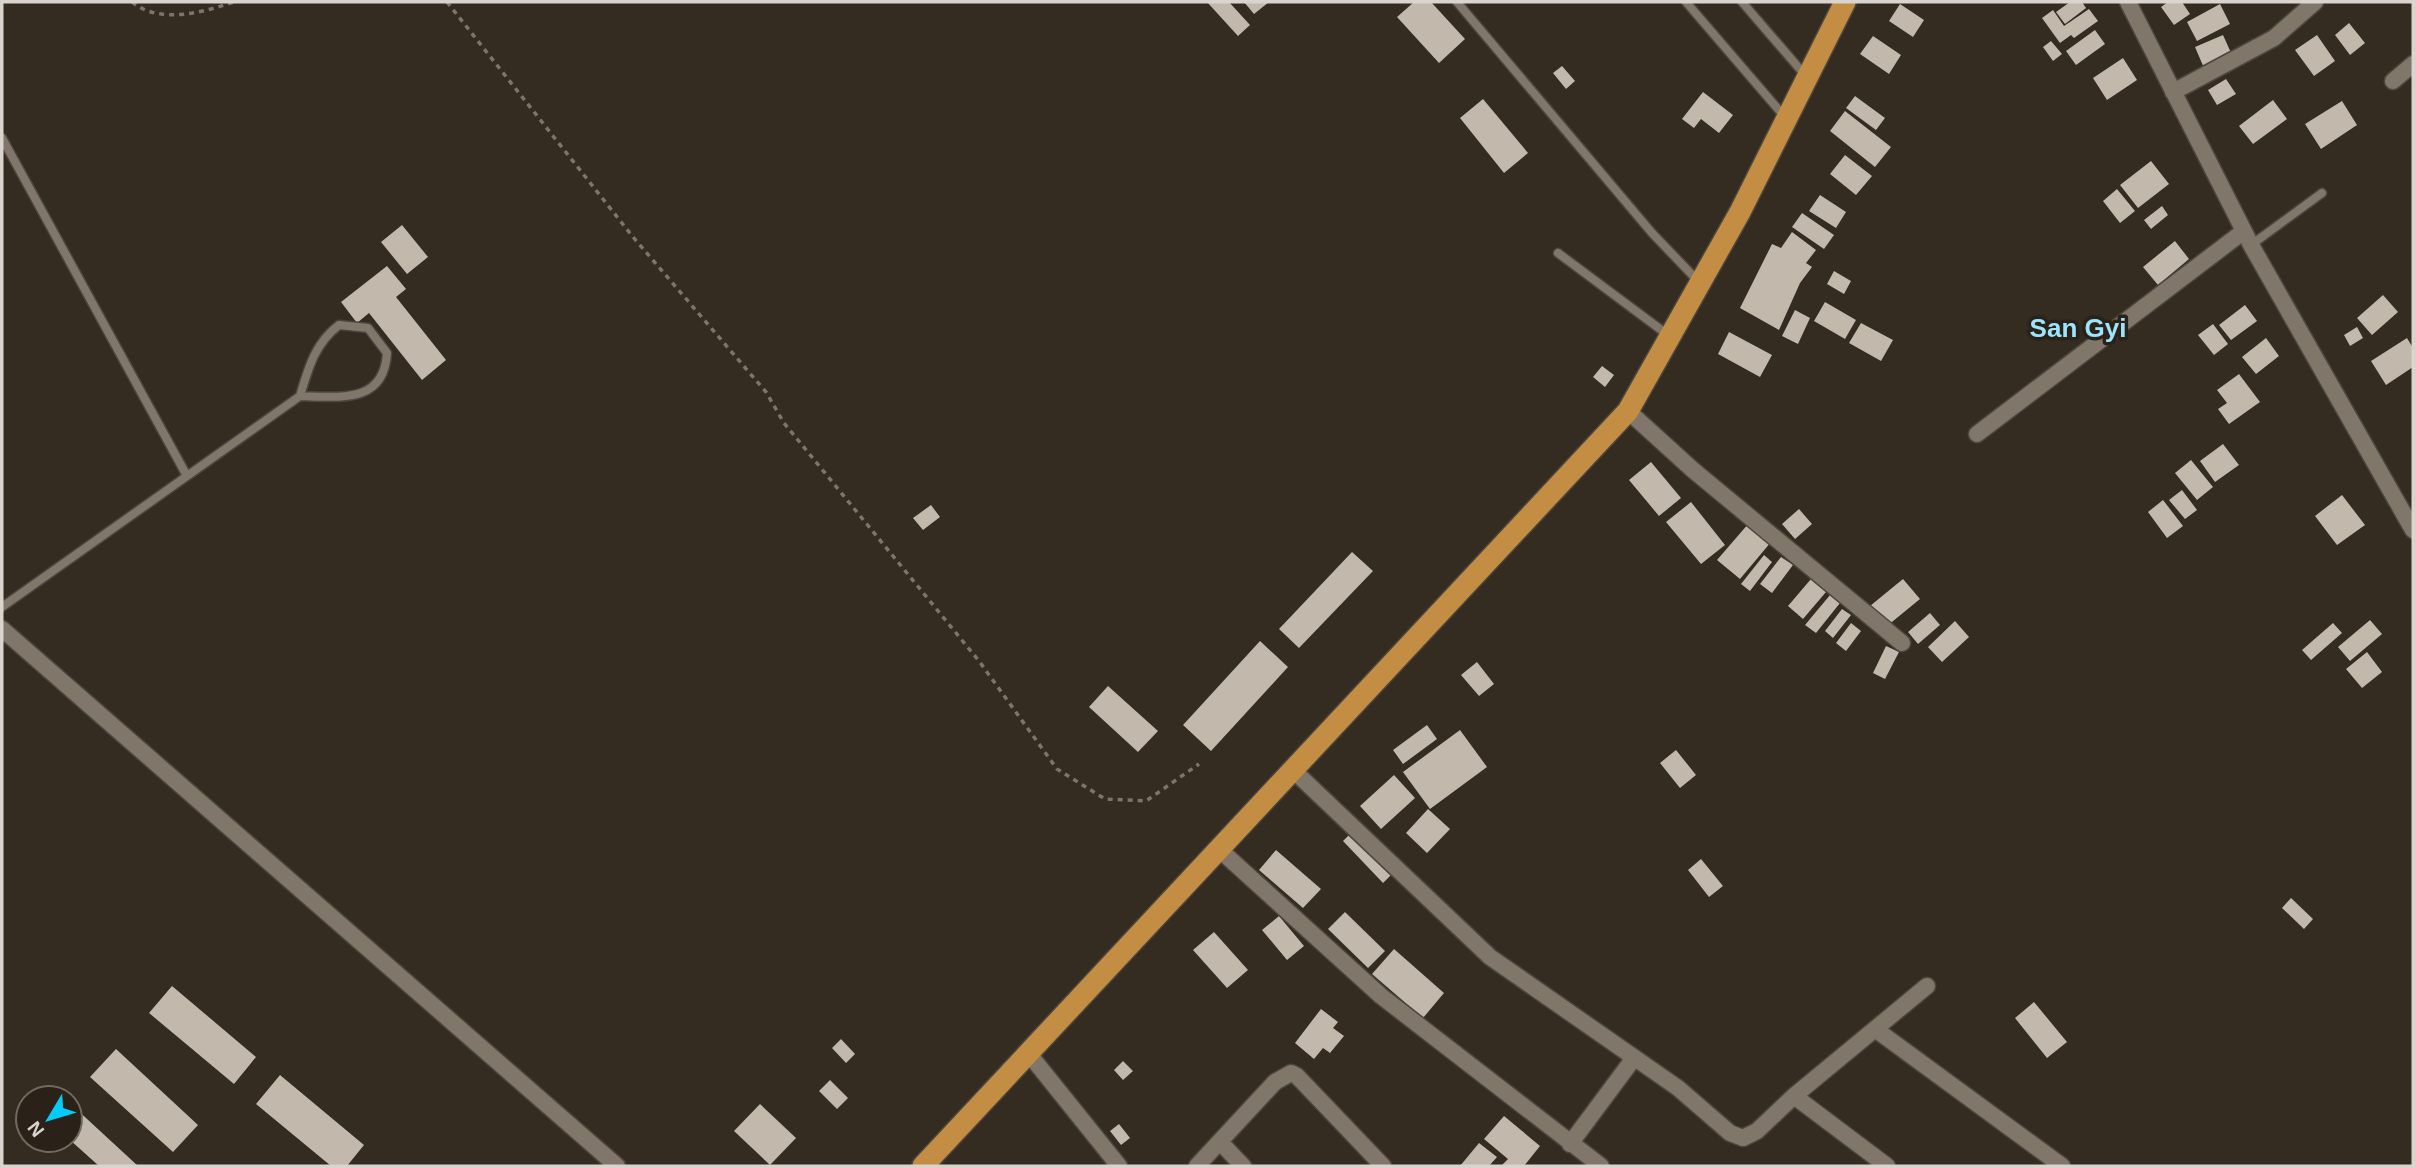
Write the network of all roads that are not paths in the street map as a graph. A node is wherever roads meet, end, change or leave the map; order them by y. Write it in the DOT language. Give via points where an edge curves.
graph roads {
  1 [pos="1457,2"];
  2 [pos="1686,2"];
  3 [pos="1742,2"];
  4 [pos="1845,2"];
  5 [pos="2129,2"];
  6 [pos="2315,2"];
  7 [pos="2413,64"];
  8 [pos="1807,77"];
  9 [pos="2393,81"];
  10 [pos="2173,92"];
  11 [pos="1786,119"];
  12 [pos="2,138"];
  13 [pos="2322,193"];
  14 [pos="2248,238"];
  15 [pos="1558,253"];
  16 [pos="1701,284"];
  17 [pos="1670,337"];
  18 [pos="300,396"];
  19 [pos="1628,411"];
  20 [pos="1977,434"];
  21 [pos="187,477"];
  22 [pos="2413,530"];
  23 [pos="2,607"];
  24 [pos="2,629"];
  25 [pos="1902,642"];
  26 [pos="1293,770"];
  27 [pos="1220,850"];
  28 [pos="1927,986"];
  29 [pos="1875,1029"];
  30 [pos="1029,1054"];
  31 [pos="1634,1058"];
  32 [pos="1794,1096"];
  33 [pos="1221,1143"];
  34 [pos="1570,1144"];
  35 [pos="1371,1163"];
  36 [pos="617,1166"];
  37 [pos="923,1166"];
  38 [pos="1119,1166"];
  39 [pos="1197,1166"];
  40 [pos="1243,1166"];
  41 [pos="1601,1166"];
  42 [pos="1887,1166"];
  43 [pos="2062,1166"];
  1 -- 16 [label="lane" via="1652,233"];
  2 -- 11 [label="lane"];
  3 -- 8 [label="lane"];
  4 -- 8 [label="highway"];
  5 -- 10 [label="street"];
  6 -- 10 [label="street" via="2274,38"];
  7 -- 9 [label="street"];
  8 -- 11 [label="highway"];
  10 -- 14 [label="street"];
  11 -- 16 [label="highway"];
  12 -- 21 [label="lane"];
  13 -- 14 [label="lane"];
  14 -- 20 [label="street"];
  14 -- 22 [label="street"];
  15 -- 17 [label="lane"];
  16 -- 17 [label="highway"];
  17 -- 19 [label="highway"];
  18 -- 18 [label="lane" via="352,396 369,391 386,372 387,353 368,328 339,325 327,334 310,361"];
  18 -- 21 [label="lane"];
  19 -- 25 [label="street"];
  19 -- 26 [label="highway"];
  21 -- 23 [label="lane"];
  24 -- 36 [label="street"];
  26 -- 27 [label="highway"];
  26 -- 31 [label="street" via="1490,957"];
  27 -- 30 [label="highway"];
  27 -- 34 [label="street" via="1381,996"];
  28 -- 29 [label="street"];
  29 -- 32 [label="street"];
  29 -- 43 [label="street"];
  30 -- 37 [label="highway"];
  30 -- 38 [label="street"];
  31 -- 32 [label="street" via="1730,1133 1743,1138"];
  31 -- 34 [label="street"];
  32 -- 42 [label="street"];
  33 -- 35 [label="street" via="1275,1082 1291,1073"];
  33 -- 39 [label="street"];
  33 -- 40 [label="street"];
  34 -- 41 [label="street"];
}
